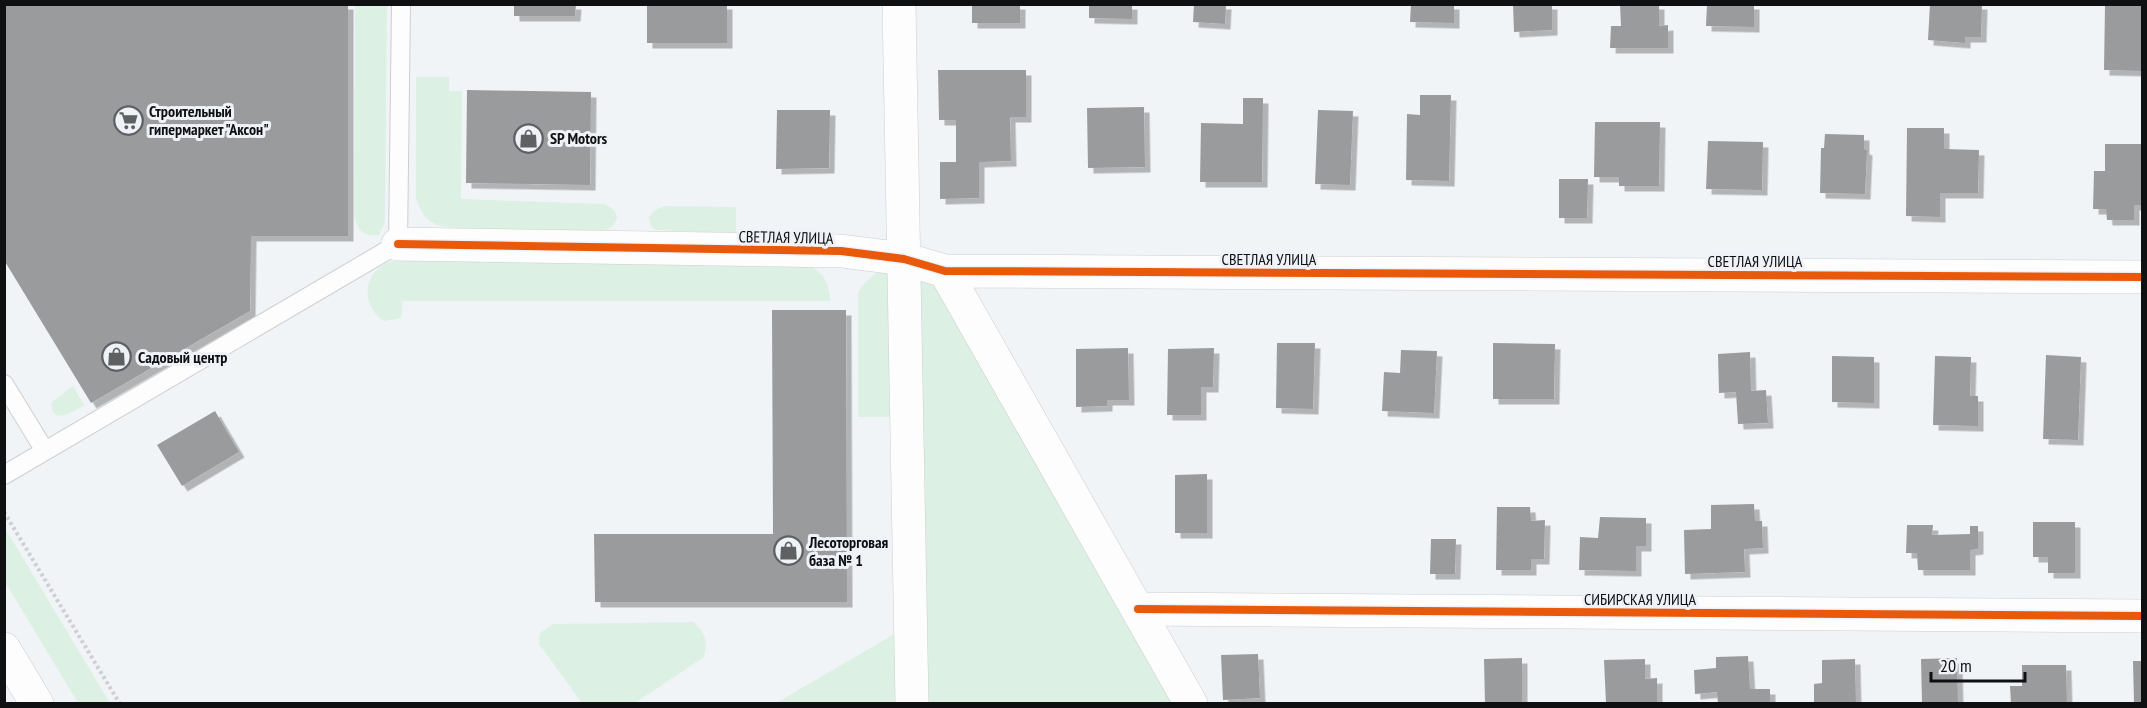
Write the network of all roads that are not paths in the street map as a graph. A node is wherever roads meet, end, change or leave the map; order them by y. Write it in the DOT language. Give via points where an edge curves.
graph roads {
  1 [pos="401,4"];
  2 [pos="899,4"];
  3 [pos="398,244"];
  4 [pos="904,259"];
  5 [pos="945,271"];
  6 [pos="2142,277"];
  7 [pos="4,384"];
  8 [pos="45,451"];
  9 [pos="4,475"];
  10 [pos="1138,609"];
  11 [pos="2142,616"];
  12 [pos="4,649"];
  13 [pos="38,704"];
  14 [pos="912,704"];
  15 [pos="1191,704"];
  1 -- 3 [label="lane"];
  2 -- 4 [label="street"];
  3 -- 4 [label="street, СВЕТЛАЯ УЛИЦА" via="841,251"];
  3 -- 8 [label="lane"];
  4 -- 5 [label="street, СВЕТЛАЯ УЛИЦА"];
  4 -- 14 [label="street"];
  5 -- 6 [label="street, СВЕТЛАЯ УЛИЦА"];
  5 -- 10 [label="street"];
  7 -- 8 [label="lane"];
  8 -- 9 [label="lane"];
  10 -- 11 [label="street, СИБИРСКАЯ УЛИЦА"];
  10 -- 15 [label="street"];
  12 -- 13 [label="street"];
}
